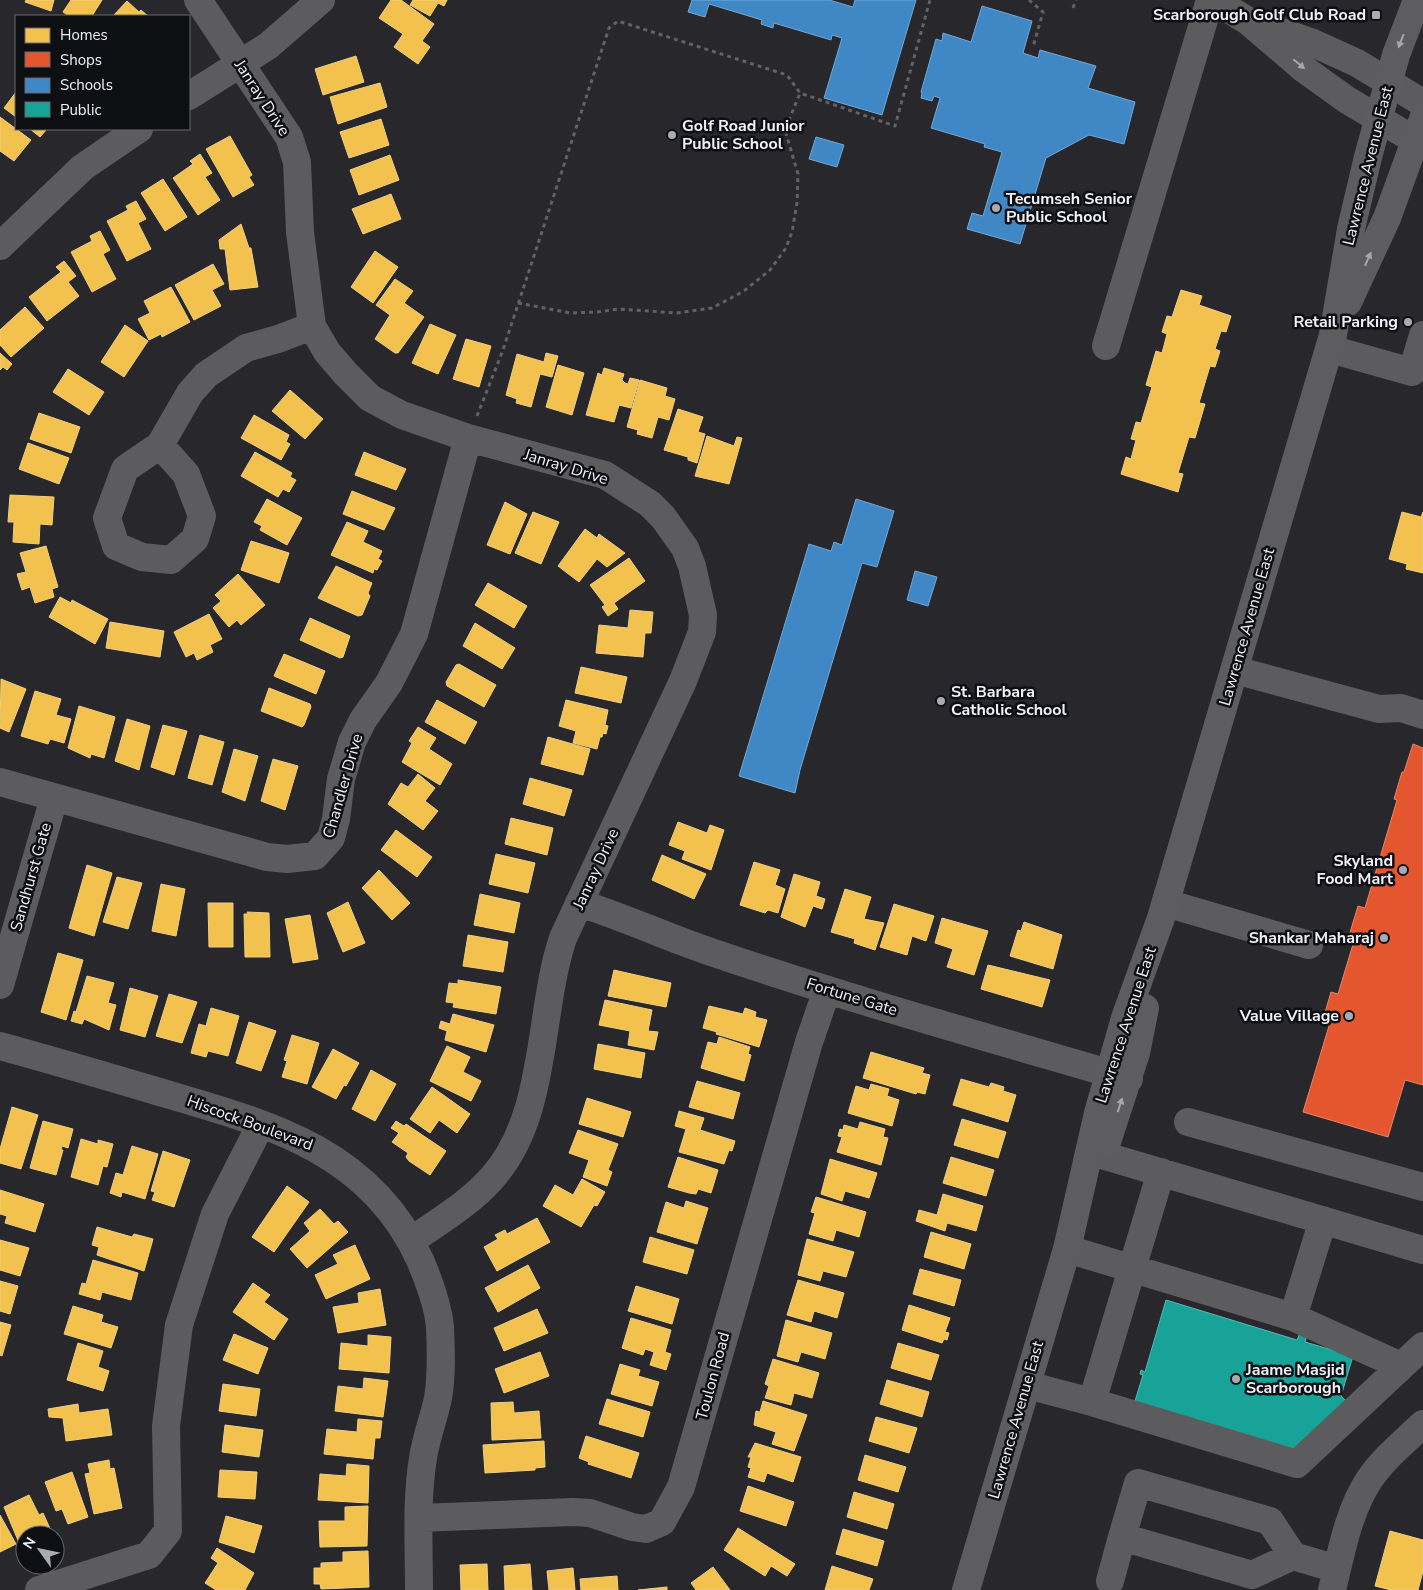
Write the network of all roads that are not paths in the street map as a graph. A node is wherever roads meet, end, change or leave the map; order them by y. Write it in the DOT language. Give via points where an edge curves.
graph roads {
  1 [pos="198,0"];
  2 [pos="321,0"];
  3 [pos="1212,0"];
  4 [pos="1417,0"];
  5 [pos="1248,21"];
  6 [pos="241,64"];
  7 [pos="1388,82"];
  8 [pos="190,95"];
  9 [pos="1423,103"];
  10 [pos="1378,119"];
  11 [pos="138,130"];
  12 [pos="1421,135"];
  13 [pos="4,232"];
  14 [pos="312,326"];
  15 [pos="1423,335"];
  16 [pos="1331,342"];
  17 [pos="1106,346"];
  18 [pos="468,438"];
  19 [pos="160,445"];
  20 [pos="1235,670"];
  21 [pos="1423,715"];
  22 [pos="0,782"];
  23 [pos="54,798"];
  24 [pos="579,903"];
  25 [pos="1164,910"];
  26 [pos="1309,945"];
  27 [pos="0,985"];
  28 [pos="827,990"];
  29 [pos="0,1046"];
  30 [pos="1119,1076"];
  31 [pos="1188,1122"];
  32 [pos="261,1124"];
  33 [pos="1102,1155"];
  34 [pos="1161,1172"];
  35 [pos="1423,1187"];
  36 [pos="1322,1220"];
  37 [pos="411,1241"];
  38 [pos="1067,1249"];
  39 [pos="1423,1250"];
  40 [pos="1132,1270"];
  41 [pos="1293,1317"];
  42 [pos="1423,1346"];
  43 [pos="1401,1366"];
  44 [pos="1027,1385"];
  45 [pos="1092,1402"];
  46 [pos="1423,1424"];
  47 [pos="419,1518"];
  48 [pos="1122,1537"];
  49 [pos="1292,1556"];
  50 [pos="1335,1580"];
  51 [pos="1110,1581"];
  52 [pos="39,1590"];
  53 [pos="419,1590"];
  54 [pos="966,1590"];
  1 -- 6 [label="street, Janray Drive"];
  2 -- 6 [label="street" via="268,46"];
  3 -- 5 [label="street"];
  3 -- 17 [label="street"];
  4 -- 7 [label="main road, Lawrence Avenue East, one-way"];
  5 -- 7 [label="street" via="1313,43 1358,63"];
  5 -- 10 [label="street, one-way" via="1304,69"];
  6 -- 8 [label="street"];
  6 -- 14 [label="street, Janray Drive" via="289,136 297,162 300,232"];
  7 -- 9 [label="street"];
  7 -- 10 [label="main road, Lawrence Avenue East"];
  10 -- 12 [label="street"];
  10 -- 16 [label="main road, Lawrence Avenue East" via="1351,229"];
  11 -- 13 [label="street" via="83,167"];
  16 -- 12 [label="main road, Lawrence Avenue East, one-way"];
  14 -- 18 [label="street, Janray Drive" via="327,352 370,398 402,415"];
  14 -- 19 [label="street" via="246,348 206,375 190,393"];
  15 -- 16 [label="street" via="1412,372"];
  16 -- 20 [label="main road, Lawrence Avenue East"];
  18 -- 23 [label="street, Chandler Drive" via="414,634 389,683 352,742 331,838 315,856 302,859 267,857"];
  18 -- 24 [label="street, Janray Drive" via="605,475 630,491 663,517 685,548 698,589 703,615 702,632 683,681"];
  20 -- 21 [label="street" via="1379,709 1402,708"];
  20 -- 25 [label="main road, Lawrence Avenue East"];
  22 -- 23 [label="street, Chandler Drive"];
  23 -- 27 [label="street, Sandhurst Gate"];
  24 -- 28 [label="street, Fortune Gate" via="640,923 708,952"];
  24 -- 37 [label="street, Janray Drive" via="555,961 538,1074 514,1146 481,1189 452,1214"];
  25 -- 26 [label="street"];
  25 -- 30 [label="main road, Lawrence Avenue East" via="1125,1018"];
  28 -- 30 [label="street, Fortune Gate"];
  28 -- 47 [label="street, Toulon Road" via="809,1042 681,1487 662,1522 646,1529 590,1513 573,1512"];
  29 -- 32 [label="street, Hiscock Boulevard"];
  33 -- 30 [label="main road, Lawrence Avenue East, one-way"];
  30 -- 38 [label="main road, Lawrence Avenue East"];
  31 -- 35 [label="street"];
  32 -- 37 [label="street, Hiscock Boulevard" via="302,1140 346,1167 385,1204"];
  32 -- 52 [label="street" via="215,1214 179,1326 166,1426 168,1531 149,1555"];
  33 -- 34 [label="street"];
  33 -- 38 [label="main road, Lawrence Avenue East"];
  34 -- 36 [label="street"];
  34 -- 40 [label="street"];
  36 -- 39 [label="street"];
  36 -- 41 [label="street"];
  37 -- 47 [label="street, Hiscock Boulevard" via="429,1281 439,1324 440,1346 438,1398 423,1458"];
  38 -- 40 [label="street"];
  38 -- 44 [label="main road, Lawrence Avenue East"];
  40 -- 41 [label="street"];
  40 -- 45 [label="street"];
  41 -- 43 [label="street"];
  42 -- 43 [label="street"];
  43 -- 45 [label="street" via="1297,1464"];
  44 -- 45 [label="street"];
  44 -- 54 [label="main road, Lawrence Avenue East"];
  46 -- 50 [label="street" via="1369,1481 1350,1520"];
  47 -- 53 [label="street, Hiscock Boulevard"];
  48 -- 49 [label="street" via="1252,1575"];
  48 -- 49 [label="street" via="1138,1484 1270,1521"];
  48 -- 51 [label="street"];
  49 -- 50 [label="street"];
}
